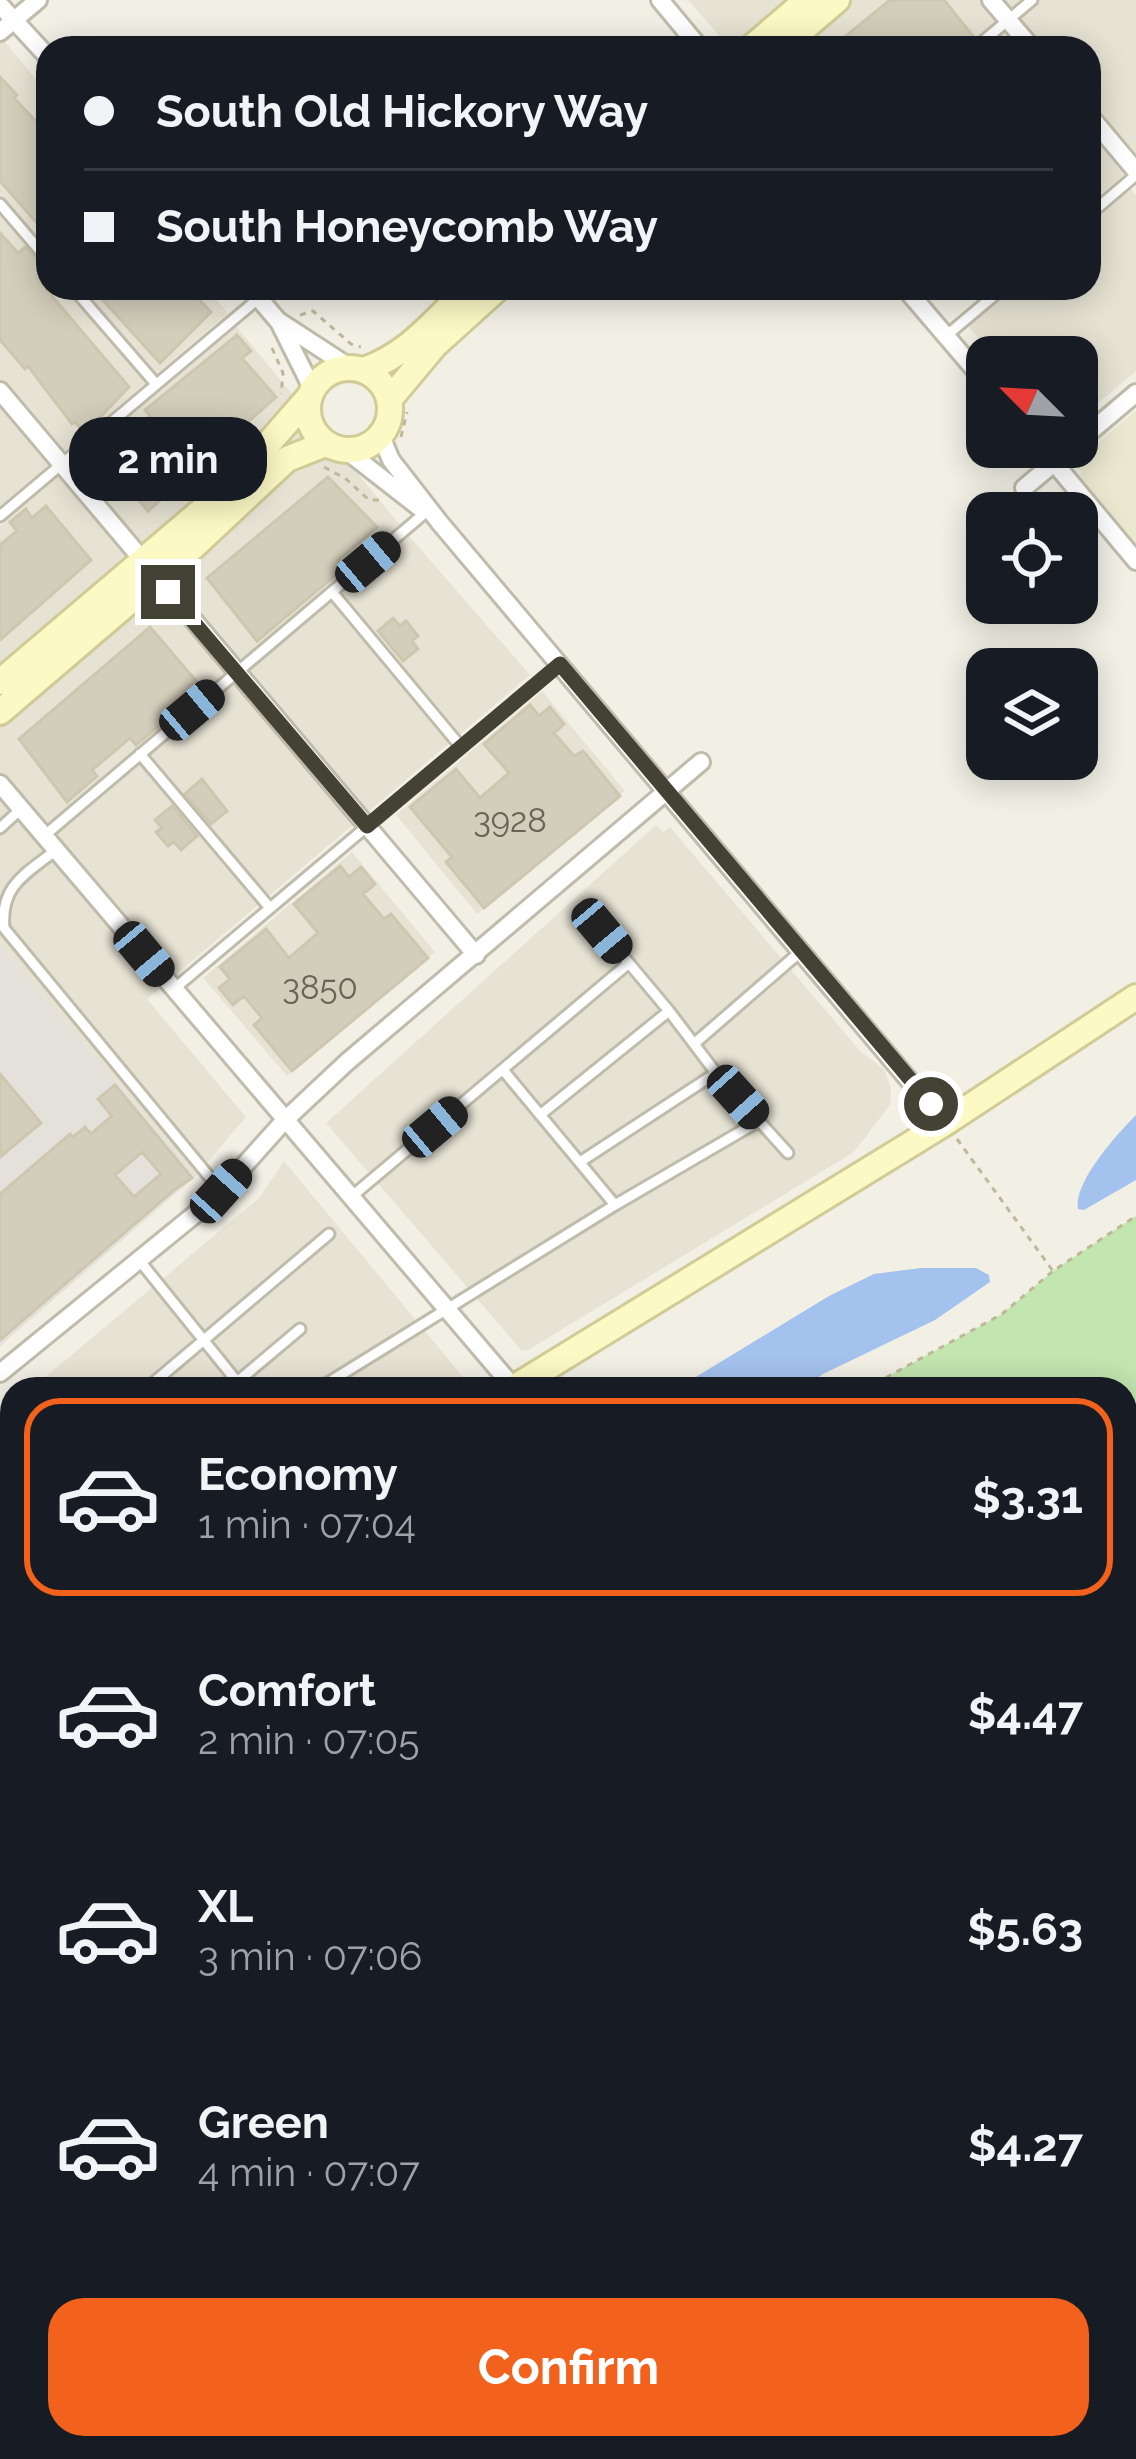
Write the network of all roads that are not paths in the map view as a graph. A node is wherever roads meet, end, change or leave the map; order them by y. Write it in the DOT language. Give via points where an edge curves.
graph roads {
  1 [pos="38,0"];
  2 [pos="660,0"];
  3 [pos="807,0"];
  4 [pos="837,0"];
  5 [pos="992,0"];
  6 [pos="1032,0"];
  7 [pos="0,5"];
  8 [pos="15,20"];
  9 [pos="1009,20"];
  10 [pos="0,32"];
  11 [pos="690,36"];
  12 [pos="765,36"];
  13 [pos="795,36"];
  14 [pos="990,36"];
  15 [pos="1022,36"];
  16 [pos="36,44"];
  17 [pos="1101,130"];
  18 [pos="1136,173"];
  19 [pos="0,204"];
  20 [pos="1101,204"];
  21 [pos="36,246"];
  22 [pos="83,300"];
  23 [pos="246,300"];
  24 [pos="260,300"];
  25 [pos="457,300"];
  26 [pos="485,300"];
  27 [pos="915,300"];
  28 [pos="989,300"];
  29 [pos="279,322"];
  30 [pos="946,336"];
  31 [pos="966,359"];
  32 [pos="360,361"];
  33 [pos="156,384"];
  34 [pos="0,391"];
  35 [pos="310,393"];
  36 [pos="1136,393"];
  37 [pos="389,400"];
  38 [pos="1098,425"];
  39 [pos="381,436"];
  40 [pos="331,454"];
  41 [pos="62,463"];
  42 [pos="1048,468"];
  43 [pos="1058,468"];
  44 [pos="1024,488"];
  45 [pos="0,517"];
  46 [pos="433,518"];
  47 [pos="1136,561"];
  48 [pos="149,569"];
  49 [pos="332,592"];
  50 [pos="560,664"];
  51 [pos="236,673"];
  52 [pos="0,682"];
  53 [pos="0,712"];
  54 [pos="461,747"];
  55 [pos="140,754"];
  56 [pos="701,762"];
  57 [pos="0,784"];
  58 [pos="669,792"];
  59 [pos="22,809"];
  60 [pos="367,826"];
  61 [pos="0,828"];
  62 [pos="50,843"];
  63 [pos="270,908"];
  64 [pos="602,931"];
  65 [pos="802,951"];
  66 [pos="476,955"];
  67 [pos="628,962"];
  68 [pos="173,989"];
  69 [pos="1136,997"];
  70 [pos="669,1011"];
  71 [pos="695,1043"];
  72 [pos="502,1070"];
  73 [pos="716,1073"];
  74 [pos="540,1115"];
  75 [pos="284,1121"];
  76 [pos="759,1121"];
  77 [pos="945,1124"];
  78 [pos="788,1153"];
  79 [pos="580,1162"];
  80 [pos="221,1191"];
  81 [pos="350,1198"];
  82 [pos="615,1205"];
  83 [pos="329,1234"];
  84 [pos="140,1260"];
  85 [pos="448,1311"];
  86 [pos="300,1329"];
  87 [pos="201,1341"];
  88 [pos="0,1373"];
  89 [pos="160,1377"];
  90 [pos="233,1377"];
  91 [pos="249,1377"];
  92 [pos="338,1377"];
  93 [pos="503,1377"];
  94 [pos="533,1377"];
  1 -- 8 [label="street"];
  2 -- 11 [label="street"];
  3 -- 12 [label="street"];
  4 -- 13 [label="street"];
  5 -- 9 [label="street"];
  6 -- 9 [label="lane"];
  7 -- 8 [label="street"];
  8 -- 10 [label="street"];
  8 -- 16 [label="street"];
  9 -- 14 [label="lane"];
  9 -- 15 [label="street"];
  17 -- 18 [label="street"];
  18 -- 20 [label="lane"];
  19 -- 21 [label="lane"];
  22 -- 33 [label="lane"];
  23 -- 33 [label="lane"];
  24 -- 29 [label="street"];
  25 -- 32 [label="street" via="391,360"];
  26 -- 37 [label="street"];
  27 -- 30 [label="street"];
  28 -- 30 [label="lane"];
  29 -- 32 [label="street"];
  29 -- 35 [label="street"];
  30 -- 31 [label="street"];
  32 -- 35 [label="street" via="328,373"];
  32 -- 37 [label="street"];
  33 -- 41 [label="lane"];
  34 -- 41 [label="street"];
  35 -- 40 [label="street" via="311,427"];
  35 -- 48 [label="street"];
  36 -- 38 [label="street"];
  37 -- 39 [label="street"];
  39 -- 40 [label="street"];
  39 -- 46 [label="street"];
  40 -- 46 [label="street"];
  40 -- 48 [label="street" via="287,459"];
  41 -- 45 [label="lane"];
  41 -- 48 [label="street"];
  42 -- 44 [label="street"];
  43 -- 47 [label="street"];
  46 -- 49 [label="lane"];
  46 -- 50 [label="street"];
  48 -- 51 [label="street"];
  48 -- 52 [label="street"];
  48 -- 53 [label="street"];
  49 -- 51 [label="lane"];
  49 -- 54 [label="lane"];
  50 -- 54 [label="lane"];
  50 -- 58 [label="street"];
  51 -- 55 [label="lane"];
  51 -- 60 [label="street"];
  54 -- 60 [label="lane"];
  55 -- 62 [label="lane"];
  55 -- 63 [label="lane"];
  56 -- 58 [label="street"];
  57 -- 59 [label="street"];
  58 -- 65 [label="street"];
  58 -- 66 [label="street"];
  59 -- 61 [label="lane"];
  59 -- 62 [label="street"];
  60 -- 63 [label="lane"];
  60 -- 66 [label="street"];
  62 -- 68 [label="street"];
  62 -- 80 [label="lane" via="7,890 4,928"];
  63 -- 68 [label="lane"];
  64 -- 67 [label="lane"];
  65 -- 71 [label="lane"];
  65 -- 77 [label="street"];
  66 -- 75 [label="street"];
  67 -- 70 [label="lane"];
  67 -- 72 [label="lane"];
  68 -- 75 [label="street"];
  69 -- 77 [label="street"];
  70 -- 71 [label="lane"];
  70 -- 74 [label="lane"];
  71 -- 73 [label="lane"];
  72 -- 74 [label="lane"];
  72 -- 81 [label="lane"];
  73 -- 76 [label="lane"];
  73 -- 79 [label="lane"];
  74 -- 79 [label="lane"];
  75 -- 80 [label="street"];
  75 -- 81 [label="street"];
  76 -- 78 [label="lane"];
  76 -- 82 [label="lane"];
  77 -- 94 [label="street"];
  79 -- 82 [label="lane"];
  80 -- 84 [label="street"];
  81 -- 85 [label="street"];
  82 -- 85 [label="lane"];
  83 -- 87 [label="lane"];
  84 -- 87 [label="lane"];
  84 -- 88 [label="street"];
  85 -- 92 [label="lane"];
  85 -- 93 [label="street"];
  86 -- 91 [label="lane"];
  87 -- 89 [label="lane"];
  87 -- 90 [label="lane"];
}
